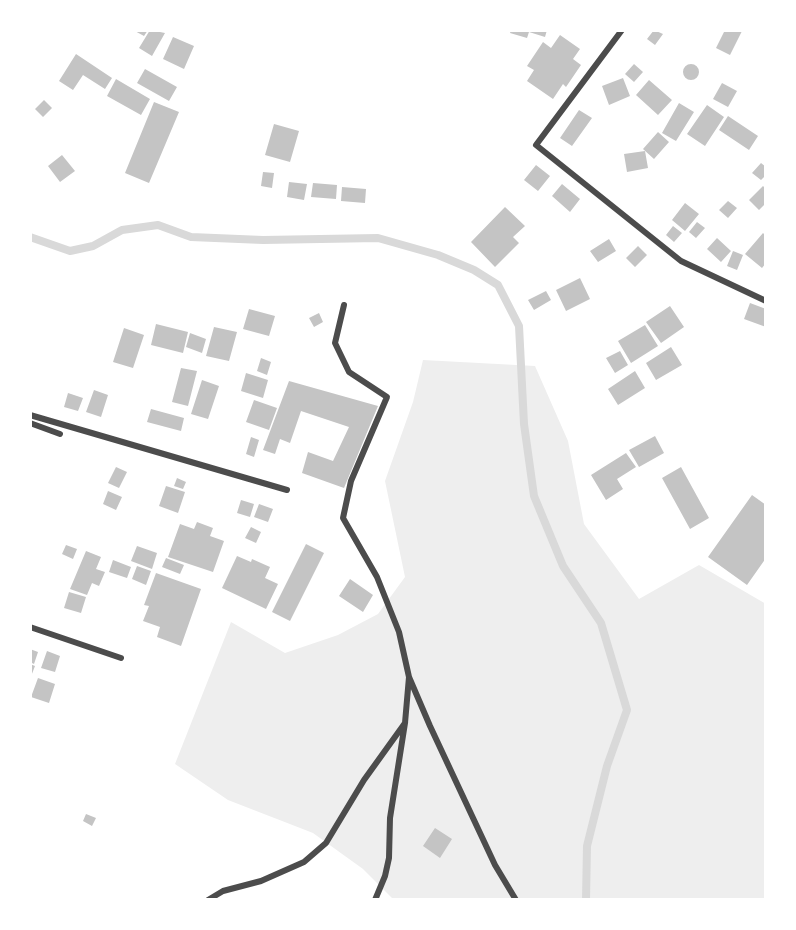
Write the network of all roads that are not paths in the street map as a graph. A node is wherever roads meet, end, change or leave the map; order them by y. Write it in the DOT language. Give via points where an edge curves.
graph roads {
  1 [pos="622,30"];
  2 [pos="766,302"];
  3 [pos="344,306"];
  4 [pos="30,416"];
  5 [pos="30,423"];
  6 [pos="60,434"];
  7 [pos="287,490"];
  8 [pos="30,627"];
  9 [pos="121,658"];
  10 [pos="409,677"];
  11 [pos="405,723"];
  12 [pos="208,900"];
  13 [pos="375,900"];
  14 [pos="516,900"];
  1 -- 2 [label="street" via="536,145 681,261"];
  3 -- 10 [label="street" via="335,343 350,372 387,397 351,481 343,518 377,577 399,632"];
  4 -- 7 [label="street"];
  5 -- 6 [label="street"];
  8 -- 9 [label="street"];
  10 -- 11 [label="street"];
  10 -- 14 [label="street" via="495,865"];
  11 -- 12 [label="street" via="326,843 304,862"];
  11 -- 13 [label="street" via="390,818 389,858"];
}
